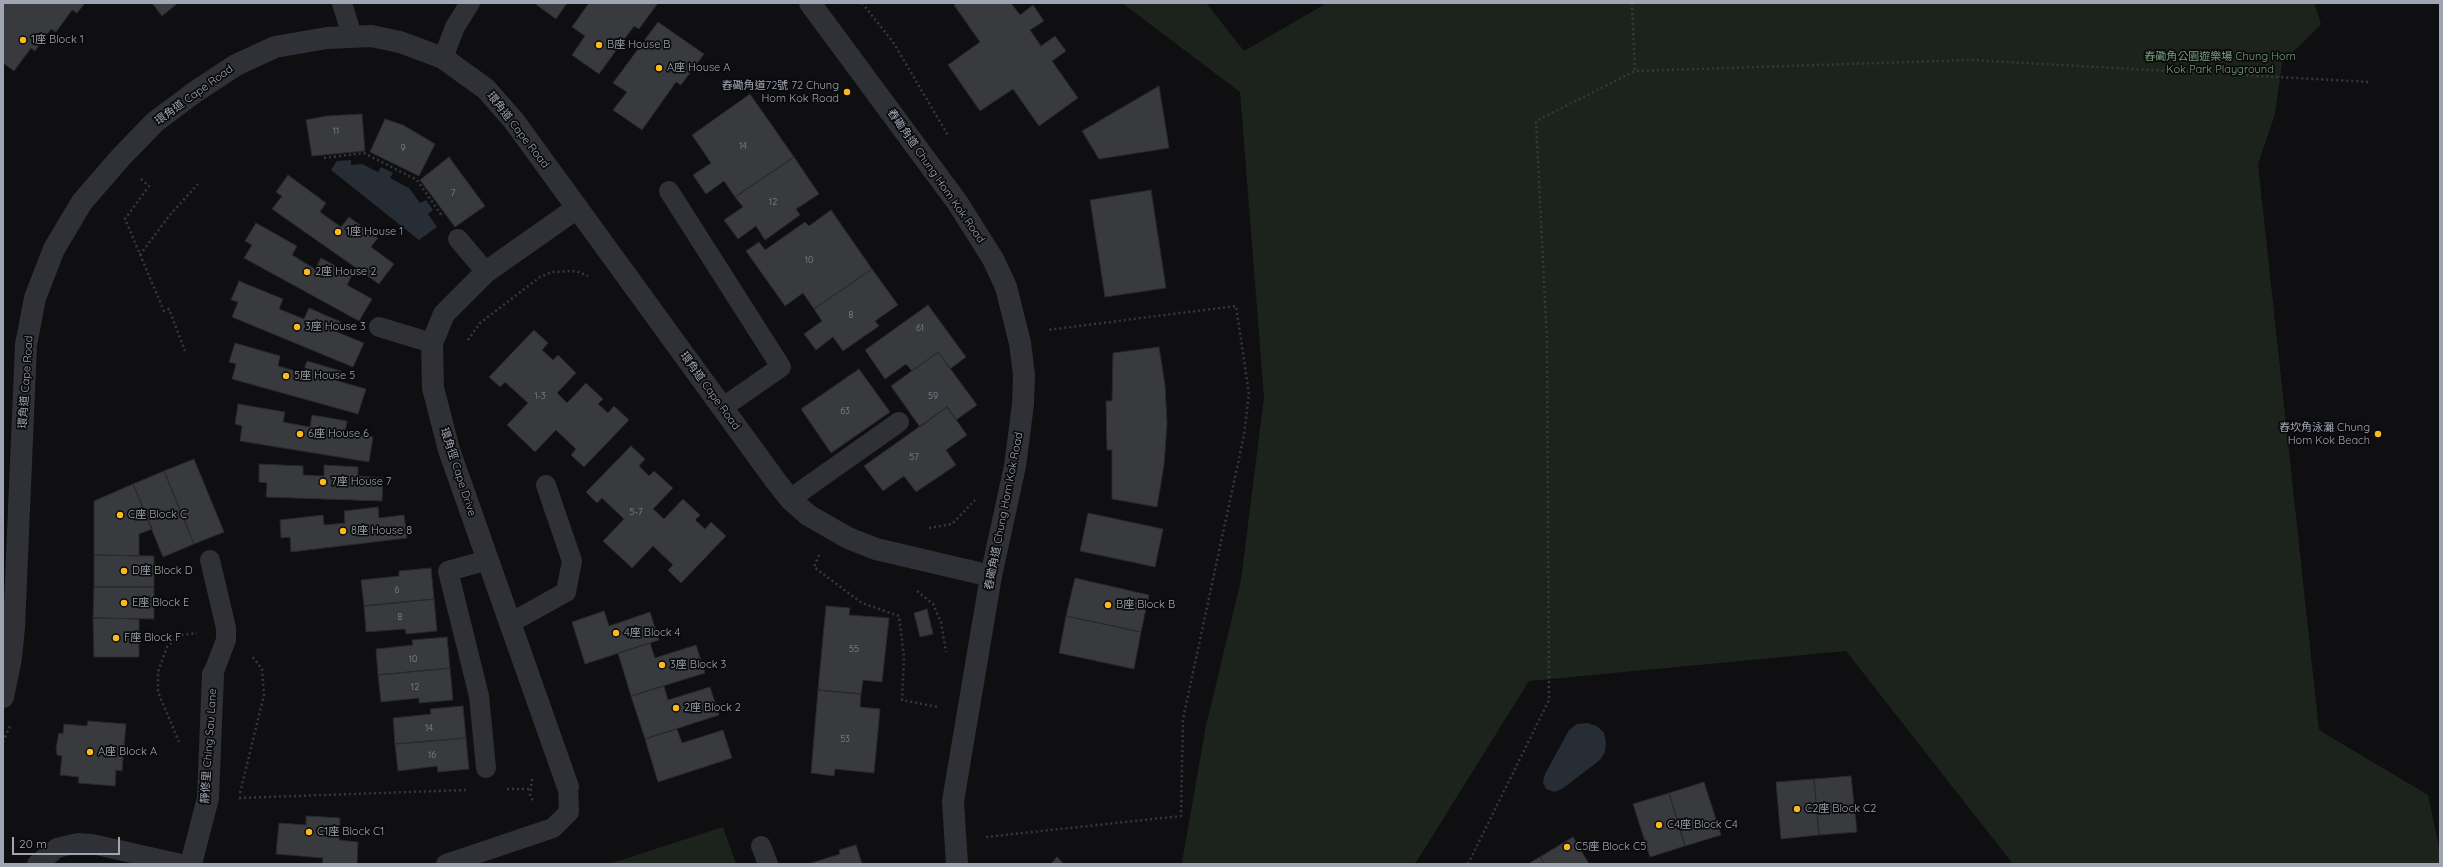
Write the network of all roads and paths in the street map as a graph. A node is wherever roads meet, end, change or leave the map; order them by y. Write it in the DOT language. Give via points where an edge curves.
graph roads {
  1 [pos="342,3"];
  2 [pos="470,3"];
  3 [pos="810,3"];
  4 [pos="1632,3"];
  5 [pos="352,36"];
  6 [pos="443,58"];
  7 [pos="1634,71"];
  8 [pos="2370,82"];
  9 [pos="324,158"];
  10 [pos="139,178"];
  11 [pos="198,184"];
  12 [pos="669,191"];
  13 [pos="577,208"];
  14 [pos="446,221"];
  15 [pos="458,239"];
  16 [pos="140,255"];
  17 [pos="486,272"];
  18 [pos="379,327"];
  19 [pos="1039,331"];
  20 [pos="432,343"];
  21 [pos="185,350"];
  22 [pos="722,408"];
  23 [pos="899,422"];
  24 [pos="546,485"];
  25 [pos="979,493"];
  26 [pos="790,499"];
  27 [pos="971,506"];
  28 [pos="819,554"];
  29 [pos="210,560"];
  30 [pos="488,560"];
  31 [pos="991,576"];
  32 [pos="510,623"];
  33 [pos="8,626"];
  34 [pos="213,674"];
  35 [pos="3,697"];
  36 [pos="931,705"];
  37 [pos="12,722"];
  38 [pos="3,742"];
  39 [pos="486,768"];
  40 [pos="568,787"];
  41 [pos="423,792"];
  42 [pos="239,798"];
  43 [pos="984,838"];
  44 [pos="37,864"];
  45 [pos="180,864"];
  46 [pos="191,864"];
  47 [pos="446,864"];
  48 [pos="957,864"];
  49 [pos="1468,864"];
  1 -- 5 [label="lane"];
  2 -- 6 [label="lane" via="455,27"];
  3 -- 31 [label="street, 舂磡角道 Chung Hom Kok Road" via="977,231 993,259 1010,300 1020,343 1024,404 1015,466"];
  4 -- 7 [label="path"];
  5 -- 6 [label="street, 環角道 Cape Road" via="371,36 400,42"];
  5 -- 33 [label="street, 環角道 Cape Road" via="276,47 236,65 194,92 155,122 120,157 82,202 54,249 35,298 26,345"];
  6 -- 13 [label="street, 環角道 Cape Road" via="486,89 514,121"];
  7 -- 8 [label="path" via="1970,60"];
  7 -- 49 [label="path" via="1536,121 1547,342 1549,700"];
  9 -- 14 [label="path" via="364,153 417,180"];
  10 -- 16 [label="path" via="149,186 125,219"];
  11 -- 16 [label="path" via="169,216"];
  12 -- 22 [label="lane" via="781,367"];
  13 -- 17 [label="street, 環角徑 Cape Drive"];
  13 -- 22 [label="street, 環角道 Cape Road"];
  15 -- 17 [label="lane"];
  16 -- 21 [label="path" via="164,311 169,309"];
  17 -- 20 [label="street, 環角徑 Cape Drive" via="444,314"];
  18 -- 20 [label="lane"];
  19 -- 43 [label="path" via="1236,306 1249,394 1244,435 1184,719 1181,816"];
  20 -- 30 [label="street, 環角徑 Cape Drive" via="433,388 444,429"];
  22 -- 26 [label="street, 環角道 Cape Road"];
  23 -- 26 [label="lane"];
  24 -- 32 [label="lane" via="572,561 566,592"];
  25 -- 27 [label="path"];
  26 -- 31 [label="street, 環角道 Cape Road" via="808,515 828,527 876,549"];
  28 -- 36 [label="path" via="814,567 862,603 898,616 904,657 902,700"];
  29 -- 34 [label="lane" via="226,628 226,640"];
  30 -- 32 [label="street, 環角徑 Cape Drive"];
  30 -- 39 [label="lane" via="448,571 479,696"];
  31 -- 48 [label="street, 舂磡角道 Chung Hom Kok Road" via="953,801"];
  32 -- 40 [label="street, 環角徑 Cape Drive"];
  33 -- 35 [label="street, 環角道 Cape Road" via="11,658"];
  34 -- 46 [label="street, 靜修里 Ching Sau Lane" via="208,798"];
  37 -- 38 [label="path"];
  40 -- 47 [label="lane" via="569,812 553,828"];
  41 -- 42 [label="path"];
  44 -- 45 [label="lane" via="57,848 78,843"];
}
